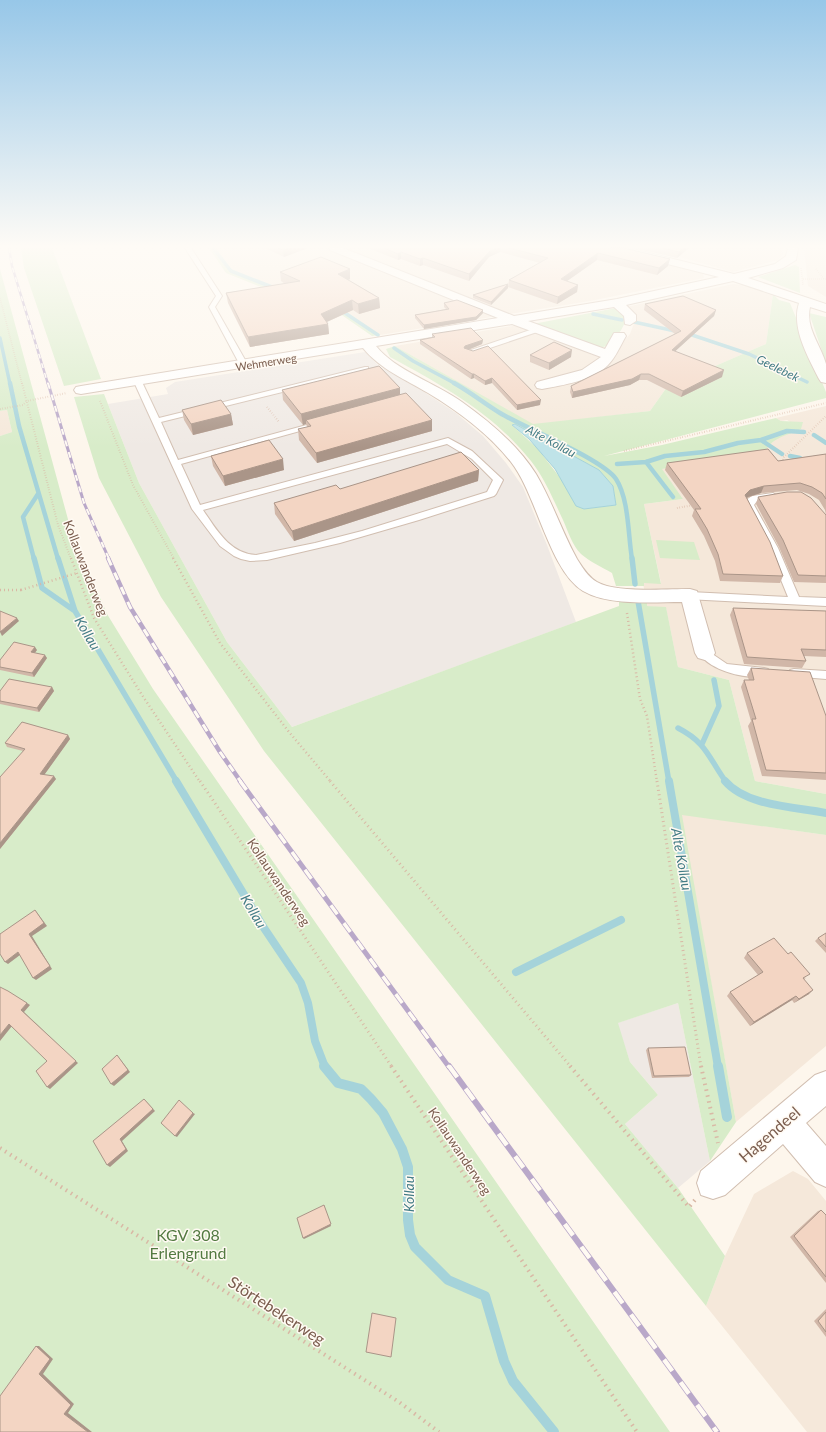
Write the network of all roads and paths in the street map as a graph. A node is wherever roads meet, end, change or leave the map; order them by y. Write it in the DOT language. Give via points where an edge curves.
graph roads {
  1 [pos="4,315"];
  2 [pos="217,315"];
  3 [pos="501,315"];
  4 [pos="551,315"];
  5 [pos="630,315"];
  6 [pos="803,315"];
  7 [pos="516,321"];
  8 [pos="630,322"];
  9 [pos="539,330"];
  10 [pos="620,336"];
  11 [pos="368,345"];
  12 [pos="469,352"];
  13 [pos="608,355"];
  14 [pos="244,365"];
  15 [pos="366,369"];
  16 [pos="826,379"];
  17 [pos="138,382"];
  18 [pos="542,385"];
  19 [pos="97,388"];
  20 [pos="81,390"];
  21 [pos="258,395"];
  22 [pos="27,401"];
  23 [pos="826,403"];
  24 [pos="0,409"];
  25 [pos="826,416"];
  26 [pos="156,421"];
  27 [pos="325,422"];
  28 [pos="287,433"];
  29 [pos="624,451"];
  30 [pos="176,463"];
  31 [pos="783,468"];
  32 [pos="783,494"];
  33 [pos="699,504"];
  34 [pos="197,508"];
  35 [pos="677,508"];
  36 [pos="77,573"];
  37 [pos="0,590"];
  38 [pos="690,596"];
  39 [pos="795,601"];
  40 [pos="826,602"];
  41 [pos="626,608"];
  42 [pos="705,653"];
  43 [pos="826,675"];
  44 [pos="826,1086"];
  45 [pos="784,1121"];
  46 [pos="0,1148"];
  47 [pos="826,1171"];
  48 [pos="720,1177"];
  49 [pos="439,1432"];
  50 [pos="637,1432"];
  1 -- 22 [label="path, Kollauwanderweg"];
  2 -- 14 [label="lane"];
  3 -- 7 [label="street"];
  4 -- 7 [label="street, Wehmerweg"];
  5 -- 8 [label="street"];
  6 -- 16 [label="street" via="807,337"];
  7 -- 9 [label="street"];
  7 -- 11 [label="street, Wehmerweg"];
  9 -- 12 [label="lane"];
  9 -- 13 [label="street"];
  10 -- 13 [label="street"];
  11 -- 14 [label="street, Wehmerweg"];
  11 -- 38 [label="street" via="386,363 446,397 492,434 518,460 535,486 560,544 574,569 590,586 615,593"];
  13 -- 18 [label="street" via="598,366 580,375"];
  14 -- 17 [label="street, Wehmerweg"];
  15 -- 21 [label="lane"];
  17 -- 19 [label="street, Wehmerweg"];
  17 -- 26 [label="lane"];
  19 -- 20 [label="street, Wehmerweg"];
  19 -- 48 [label="path" via="133,485 220,643 289,732 689,1207"];
  20 -- 22 [label="path"];
  21 -- 26 [label="lane"];
  21 -- 28 [label="path"];
  22 -- 24 [label="path" via="23,405"];
  22 -- 36 [label="path, Kollauwanderweg" via="58,525"];
  23 -- 29 [label="path"];
  25 -- 31 [label="path" via="784,457"];
  26 -- 30 [label="lane"];
  27 -- 28 [label="lane"];
  28 -- 30 [label="lane"];
  30 -- 34 [label="lane"];
  32 -- 39 [label="lane" via="755,498 749,505 773,548"];
  33 -- 35 [label="path"];
  34 -- 34 [label="lane" via="448,441 465,449 498,480 491,494 405,522 316,546 246,558 231,552"];
  36 -- 37 [label="path, bridge" via="21,590"];
  36 -- 50 [label="path, Kollauwanderweg" via="94,618 142,695"];
  38 -- 39 [label="lane"];
  38 -- 42 [label="street"];
  39 -- 40 [label="lane"];
  41 -- 48 [label="path" via="640,699 647,716 697,1049 716,1136"];
  42 -- 43 [label="lane" via="712,662 724,668"];
  44 -- 45 [label="street, Hagendeel"];
  45 -- 47 [label="street"];
  45 -- 48 [label="street, Hagendeel"];
  46 -- 49 [label="path, Störtebekerweg" via="398,1402"];
}
